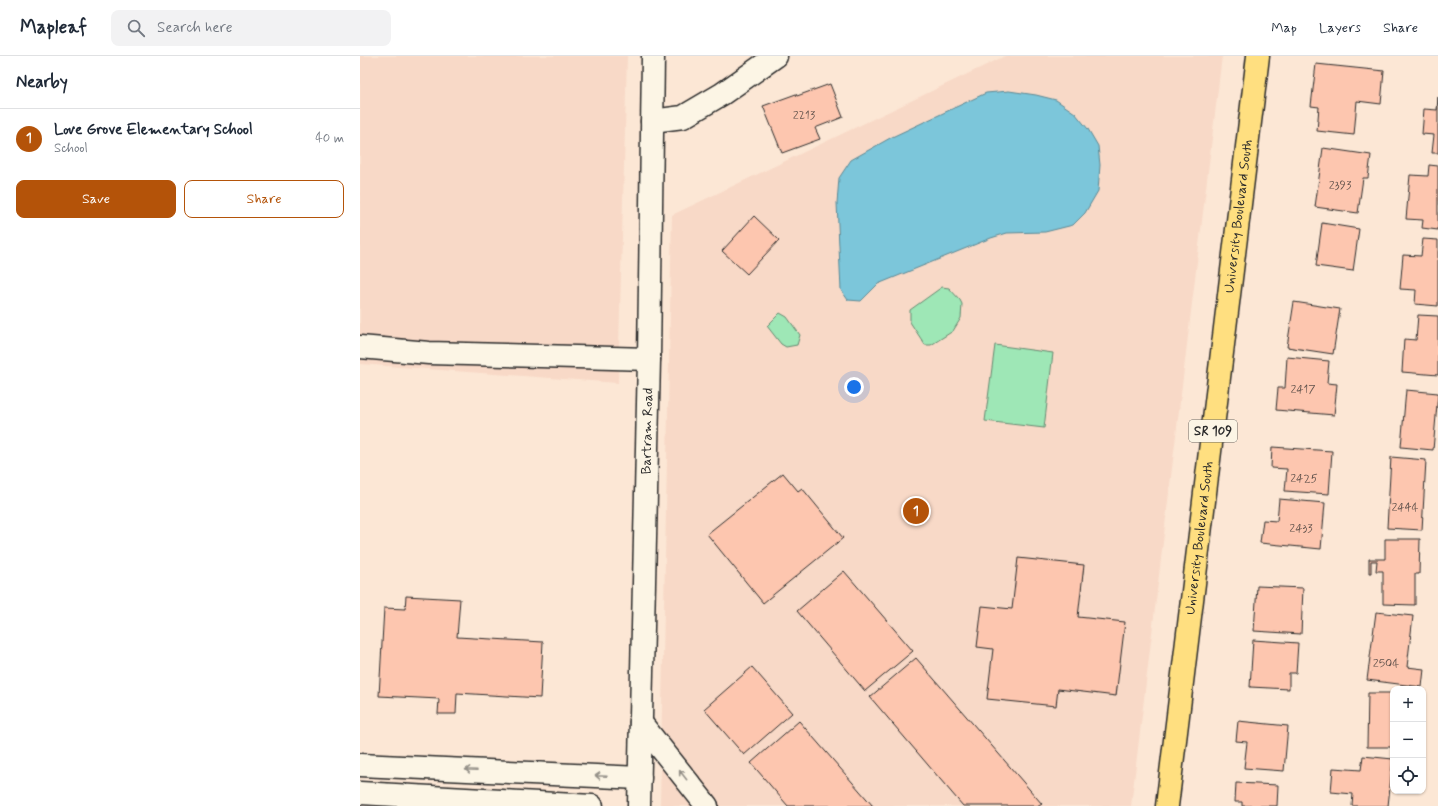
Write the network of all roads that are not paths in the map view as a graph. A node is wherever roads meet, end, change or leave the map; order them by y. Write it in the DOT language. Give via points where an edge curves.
graph roads {
  1 [pos="653,56"];
  2 [pos="776,56"];
  3 [pos="1258,56"];
  4 [pos="652,121"];
  5 [pos="360,347"];
  6 [pos="649,359"];
  7 [pos="641,723"];
  8 [pos="360,765"];
  9 [pos="640,778"];
  10 [pos="360,793"];
  11 [pos="592,806"];
  12 [pos="639,806"];
  13 [pos="707,806"];
  14 [pos="1167,806"];
  1 -- 4 [label="street, Bartram Road"];
  2 -- 4 [label="street" via="722,94 682,117"];
  3 -- 14 [label="main road, University Boulevard South / SR 109"];
  4 -- 6 [label="street, Bartram Road"];
  5 -- 6 [label="street" via="430,353"];
  6 -- 7 [label="street, Bartram Road"];
  7 -- 9 [label="street, Bartram Road"];
  13 -- 7 [label="street, one-way"];
  9 -- 8 [label="street, one-way"];
  9 -- 12 [label="street, Bartram Road"];
  10 -- 11 [label="street"];
}
